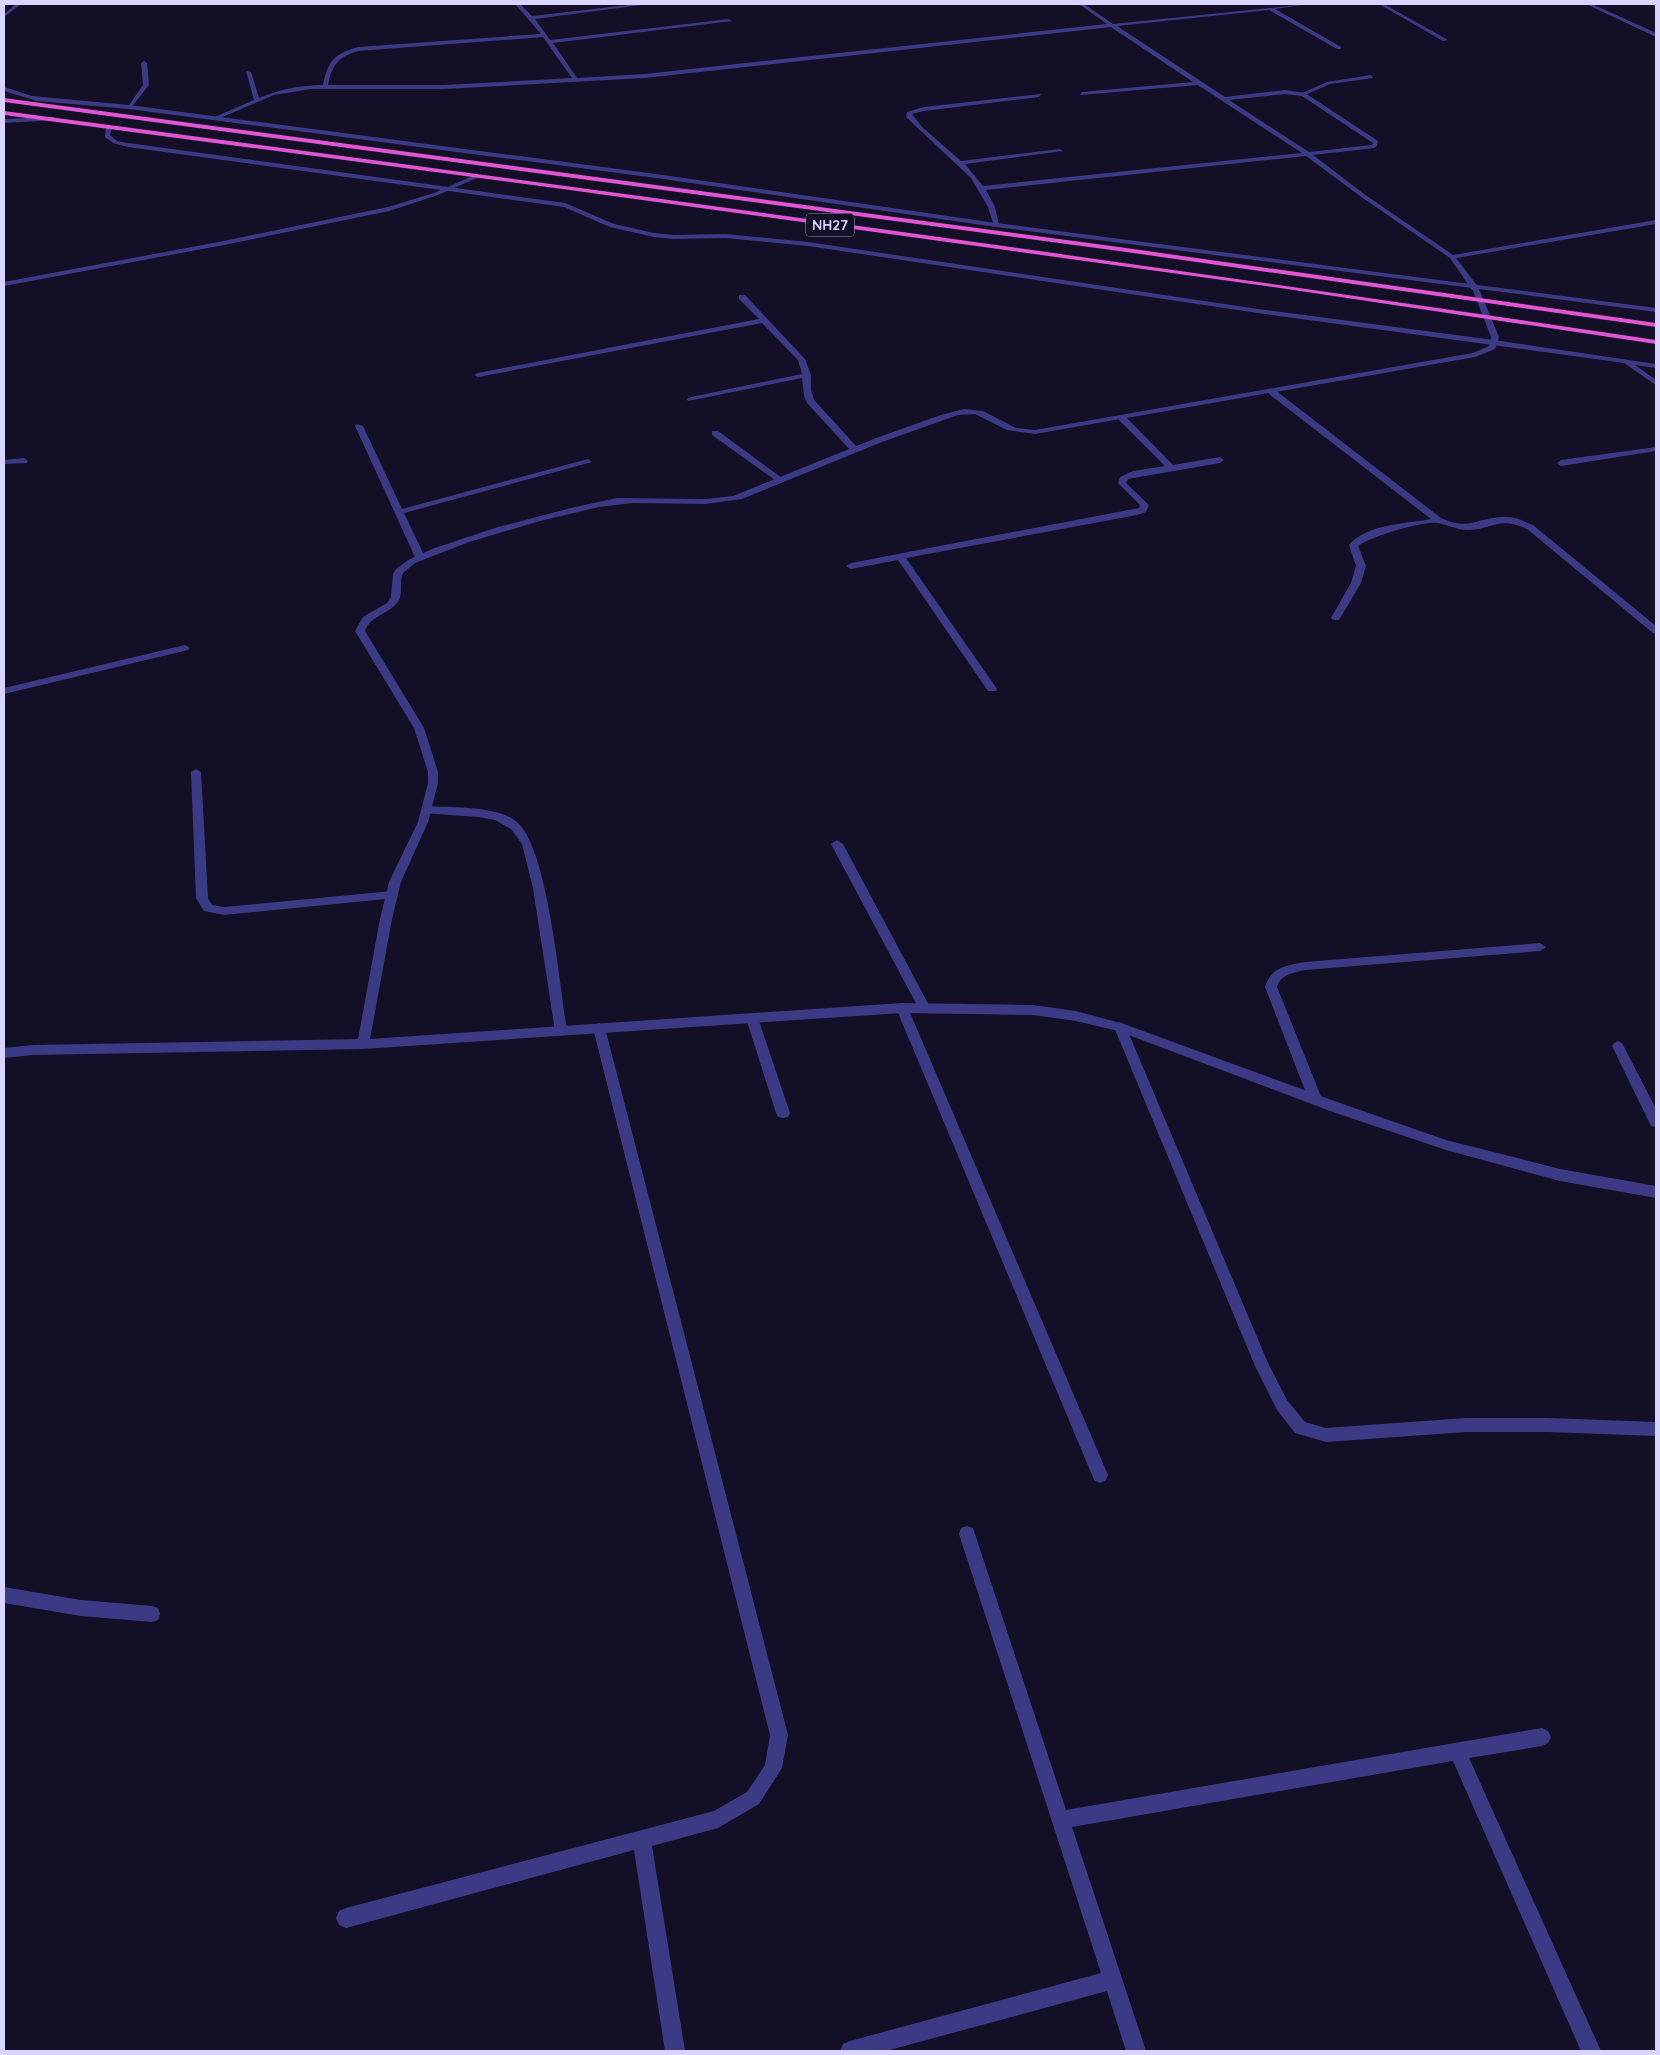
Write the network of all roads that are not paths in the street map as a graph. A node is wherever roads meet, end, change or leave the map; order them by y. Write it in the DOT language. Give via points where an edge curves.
graph roads {
  1 [pos="19,4"];
  2 [pos="517,4"];
  3 [pos="647,4"];
  4 [pos="1081,4"];
  5 [pos="1264,4"];
  6 [pos="1307,4"];
  7 [pos="1381,4"];
  8 [pos="1588,4"];
  9 [pos="1270,8"];
  10 [pos="4,16"];
  11 [pos="531,18"];
  12 [pos="729,21"];
  13 [pos="1113,25"];
  14 [pos="544,35"];
  15 [pos="1656,35"];
  16 [pos="1445,40"];
  17 [pos="549,42"];
  18 [pos="1339,48"];
  19 [pos="144,63"];
  20 [pos="248,72"];
  21 [pos="1371,77"];
  22 [pos="575,79"];
  23 [pos="1198,83"];
  24 [pos="325,87"];
  25 [pos="4,89"];
  26 [pos="1082,94"];
  27 [pos="1303,94"];
  28 [pos="1039,95"];
  29 [pos="29,97"];
  30 [pos="256,99"];
  31 [pos="1224,99"];
  32 [pos="4,100"];
  33 [pos="129,107"];
  34 [pos="68,109"];
  35 [pos="4,113"];
  36 [pos="54,119"];
  37 [pos="213,119"];
  38 [pos="4,120"];
  39 [pos="109,127"];
  40 [pos="1060,151"];
  41 [pos="1307,153"];
  42 [pos="961,163"];
  43 [pos="477,176"];
  44 [pos="982,188"];
  45 [pos="448,189"];
  46 [pos="1656,222"];
  47 [pos="996,225"];
  48 [pos="1452,257"];
  49 [pos="4,284"];
  50 [pos="1475,288"];
  51 [pos="742,297"];
  52 [pos="1482,300"];
  53 [pos="1656,310"];
  54 [pos="1486,316"];
  55 [pos="764,320"];
  56 [pos="1656,325"];
  57 [pos="1494,342"];
  58 [pos="1656,342"];
  59 [pos="1625,361"];
  60 [pos="1656,366"];
  61 [pos="478,375"];
  62 [pos="807,375"];
  63 [pos="1656,383"];
  64 [pos="1272,392"];
  65 [pos="691,399"];
  66 [pos="1122,418"];
  67 [pos="360,426"];
  68 [pos="715,433"];
  69 [pos="1656,449"];
  70 [pos="855,450"];
  71 [pos="1220,460"];
  72 [pos="24,461"];
  73 [pos="4,462"];
  74 [pos="588,462"];
  75 [pos="1561,463"];
  76 [pos="1171,468"];
  77 [pos="782,481"];
  78 [pos="399,512"];
  79 [pos="1438,520"];
  80 [pos="420,557"];
  81 [pos="900,557"];
  82 [pos="851,566"];
  83 [pos="1336,618"];
  84 [pos="1656,631"];
  85 [pos="185,648"];
  86 [pos="992,690"];
  87 [pos="4,691"];
  88 [pos="196,772"];
  89 [pos="427,810"];
  90 [pos="837,844"];
  91 [pos="392,895"];
  92 [pos="1540,947"];
  93 [pos="902,1008"];
  94 [pos="925,1009"];
  95 [pos="752,1018"];
  96 [pos="1120,1027"];
  97 [pos="598,1028"];
  98 [pos="561,1030"];
  99 [pos="363,1044"];
  100 [pos="1618,1046"];
  101 [pos="4,1053"];
  102 [pos="1315,1099"];
  103 [pos="783,1113"];
  104 [pos="1656,1122"];
  105 [pos="1656,1192"];
  106 [pos="1656,1429"];
  107 [pos="1100,1475"];
  108 [pos="967,1534"];
  109 [pos="4,1595"];
  110 [pos="152,1614"];
  111 [pos="1542,1737"];
  112 [pos="1457,1751"];
  113 [pos="1061,1820"];
  114 [pos="642,1840"];
  115 [pos="346,1918"];
  116 [pos="1113,1980"];
  117 [pos="675,2051"];
  118 [pos="850,2051"];
  119 [pos="1136,2051"];
  120 [pos="1591,2051"];
  1 -- 10 [label="street"];
  2 -- 11 [label="street"];
  3 -- 11 [label="street"];
  4 -- 13 [label="street"];
  5 -- 9 [label="street"];
  6 -- 9 [label="street"];
  7 -- 16 [label="street"];
  8 -- 15 [label="street"];
  9 -- 13 [label="street"];
  9 -- 18 [label="street"];
  11 -- 14 [label="street"];
  12 -- 17 [label="street"];
  13 -- 22 [label="street" via="673,73"];
  13 -- 23 [label="street"];
  14 -- 17 [label="street"];
  14 -- 24 [label="street" via="358,49 332,62"];
  17 -- 22 [label="street"];
  19 -- 33 [label="street" via="146,85"];
  20 -- 30 [label="street"];
  21 -- 27 [label="street" via="1329,83"];
  22 -- 24 [label="street" via="444,87"];
  23 -- 26 [label="street"];
  23 -- 31 [label="street"];
  24 -- 30 [label="street" via="286,90"];
  25 -- 29 [label="street"];
  27 -- 31 [label="street" via="1285,92"];
  27 -- 41 [label="street" via="1376,142 1374,146 1365,148"];
  28 -- 42 [label="street" via="910,113 908,116 912,120"];
  29 -- 33 [label="street"];
  29 -- 34 [label="street"];
  30 -- 37 [label="street"];
  31 -- 41 [label="street"];
  32 -- 34 [label="highway, NH27"];
  33 -- 37 [label="street"];
  34 -- 52 [label="highway, NH27"];
  35 -- 36 [label="highway, NH27"];
  36 -- 38 [label="street"];
  36 -- 39 [label="highway, NH27"];
  37 -- 47 [label="street" via="666,177"];
  39 -- 43 [label="highway, NH27"];
  39 -- 45 [label="street" via="107,136 128,145"];
  40 -- 42 [label="street"];
  41 -- 44 [label="street"];
  41 -- 48 [label="street"];
  42 -- 44 [label="street"];
  43 -- 45 [label="street"];
  43 -- 54 [label="highway, NH27"];
  44 -- 47 [label="street"];
  45 -- 49 [label="street" via="361,215"];
  45 -- 57 [label="street" via="565,205 612,226 654,235 726,236 808,244 1248,310"];
  46 -- 48 [label="street"];
  47 -- 50 [label="street"];
  48 -- 50 [label="street"];
  50 -- 52 [label="street"];
  50 -- 53 [label="street"];
  51 -- 55 [label="street"];
  52 -- 54 [label="street"];
  52 -- 56 [label="highway, NH27"];
  54 -- 57 [label="street"];
  54 -- 58 [label="highway, NH27"];
  55 -- 61 [label="street"];
  55 -- 62 [label="street" via="802,359"];
  57 -- 59 [label="street"];
  57 -- 64 [label="street" via="1492,347 1475,355"];
  59 -- 60 [label="street"];
  59 -- 63 [label="street"];
  62 -- 65 [label="street"];
  62 -- 70 [label="street" via="806,393 810,401"];
  64 -- 66 [label="street"];
  64 -- 79 [label="street"];
  66 -- 70 [label="street" via="1021,432 978,412 965,411"];
  66 -- 76 [label="street"];
  67 -- 78 [label="street"];
  68 -- 77 [label="street"];
  69 -- 75 [label="street"];
  70 -- 77 [label="street"];
  71 -- 76 [label="street"];
  72 -- 73 [label="street"];
  74 -- 78 [label="street"];
  76 -- 81 [label="street" via="1124,477 1122,482 1145,505 1143,510 1134,513"];
  77 -- 80 [label="street" via="734,498 711,501 635,500 584,506"];
  78 -- 80 [label="street"];
  79 -- 83 [label="street" via="1358,540 1354,551 1360,560 1359,574"];
  79 -- 84 [label="street" via="1460,527 1504,518 1530,527"];
  80 -- 89 [label="street" via="406,563 397,573 395,599 388,608 371,614 362,622 360,631 419,728 434,772"];
  81 -- 82 [label="street"];
  81 -- 86 [label="street"];
  85 -- 87 [label="street"];
  88 -- 91 [label="street" via="202,898 208,908 224,911"];
  89 -- 91 [label="street"];
  89 -- 98 [label="street" via="498,817 515,826 527,844 540,888"];
  90 -- 94 [label="street"];
  91 -- 99 [label="street"];
  92 -- 102 [label="street" via="1305,966 1284,971 1274,978 1271,987"];
  93 -- 94 [label="street"];
  93 -- 95 [label="street"];
  93 -- 107 [label="street"];
  94 -- 96 [label="street" via="1033,1010"];
  95 -- 97 [label="street"];
  95 -- 103 [label="street"];
  96 -- 102 [label="street"];
  96 -- 106 [label="street" via="1262,1366 1282,1405 1300,1428 1326,1435 1466,1425 1548,1424"];
  97 -- 98 [label="street"];
  97 -- 114 [label="street" via="779,1734 773,1768 753,1798 718,1819"];
  98 -- 99 [label="street"];
  99 -- 101 [label="street"];
  100 -- 104 [label="street"];
  102 -- 105 [label="street" via="1446,1146 1560,1175"];
  108 -- 113 [label="street"];
  109 -- 110 [label="street" via="81,1608"];
  111 -- 112 [label="street"];
  112 -- 113 [label="street"];
  112 -- 120 [label="street"];
  113 -- 116 [label="street"];
  114 -- 115 [label="street"];
  114 -- 117 [label="street"];
  116 -- 118 [label="street"];
  116 -- 119 [label="street"];
}
